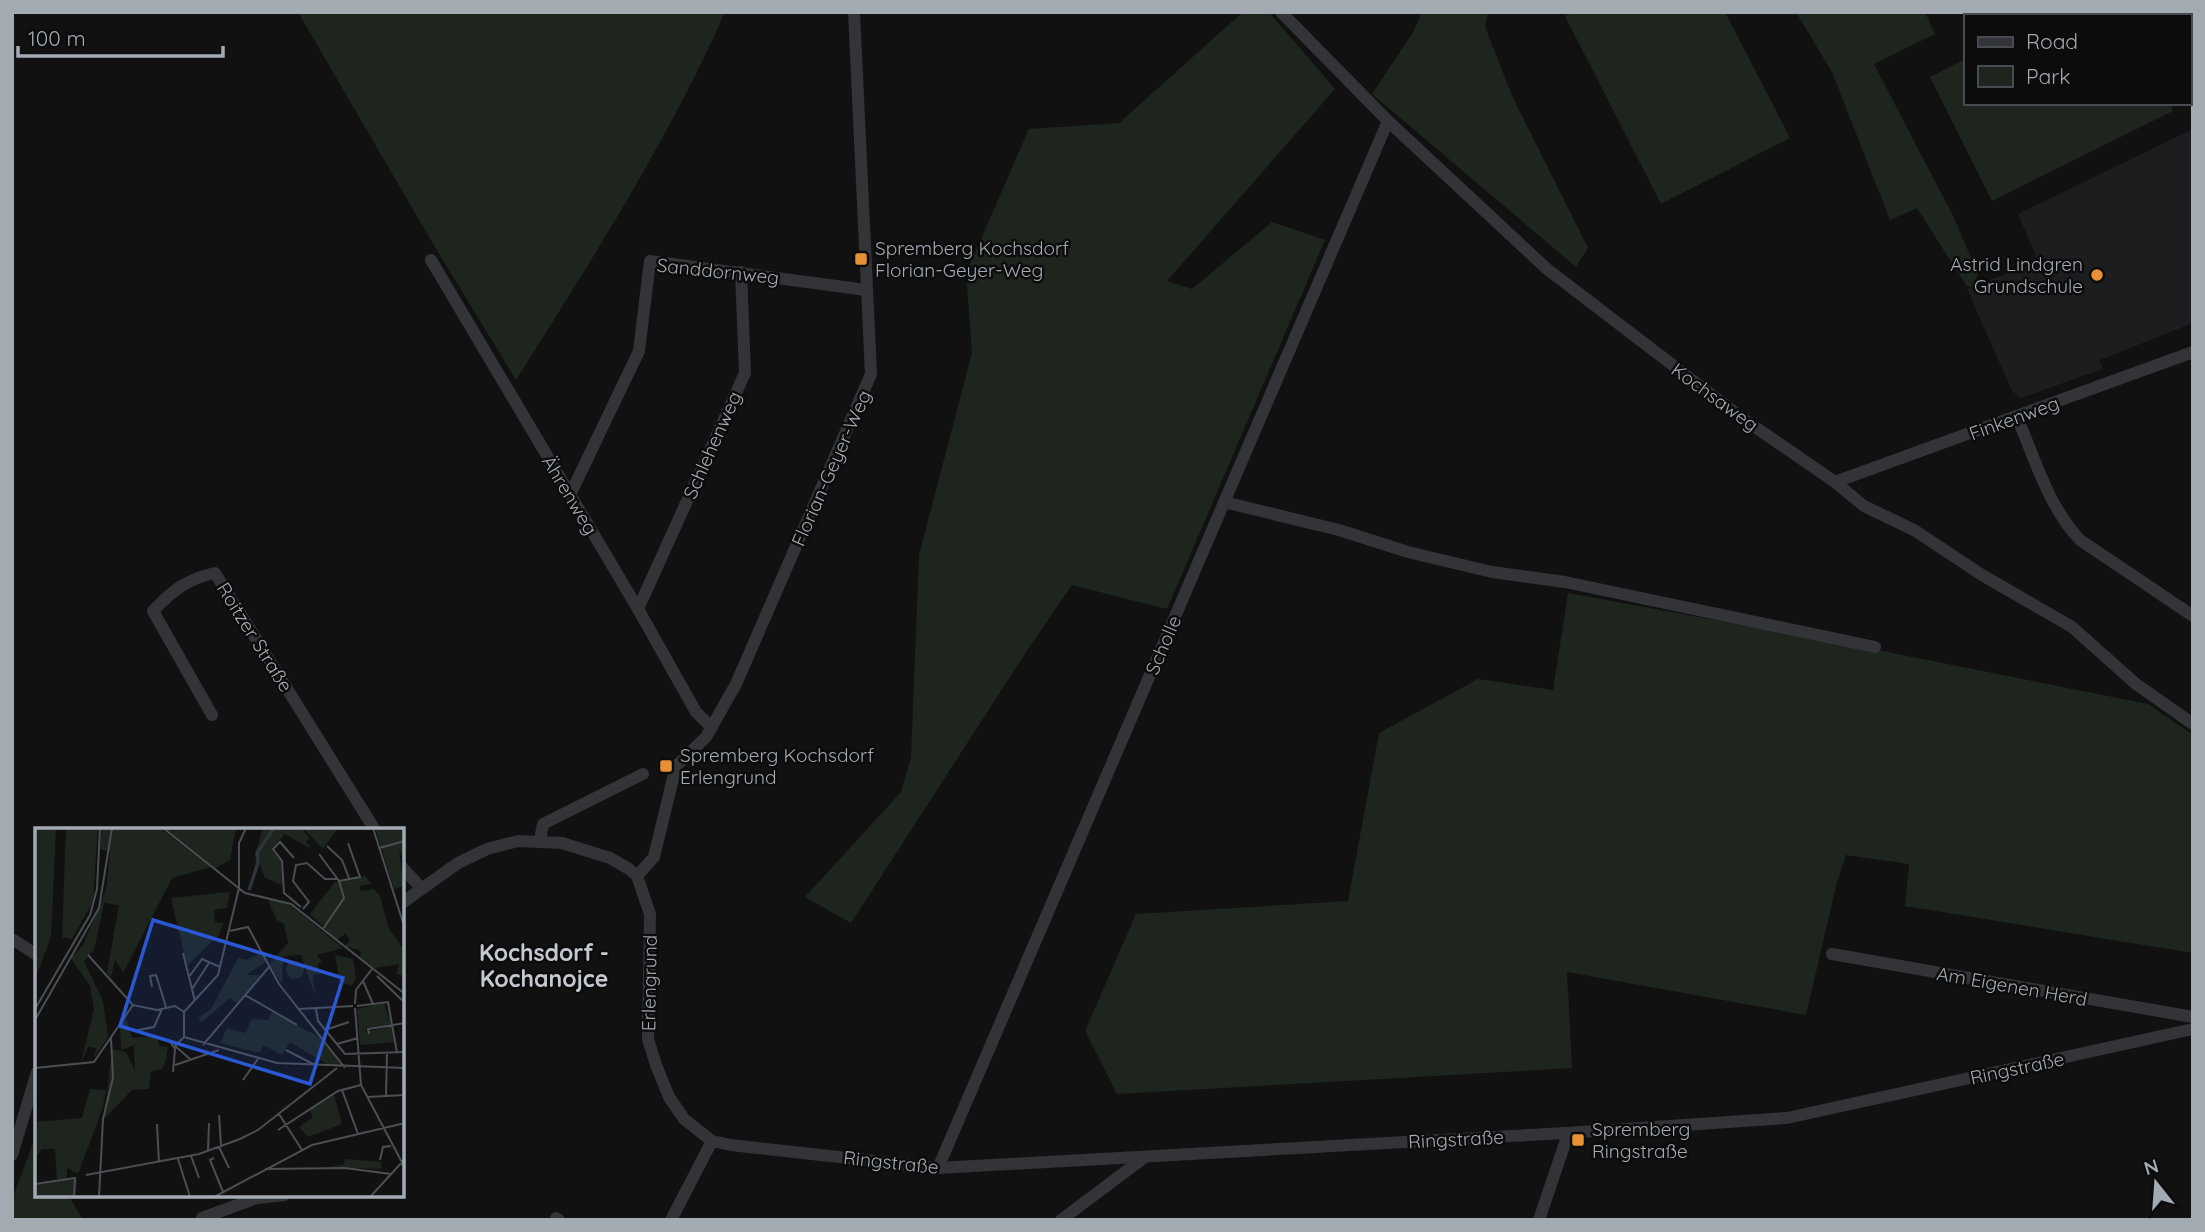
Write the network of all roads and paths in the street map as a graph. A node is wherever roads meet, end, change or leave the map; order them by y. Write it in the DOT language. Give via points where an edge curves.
graph roads {
  1 [pos="853,12"];
  2 [pos="1281,12"];
  3 [pos="1388,121"];
  4 [pos="431,260"];
  5 [pos="741,272"];
  6 [pos="866,290"];
  7 [pos="2193,352"];
  8 [pos="2017,417"];
  9 [pos="1835,482"];
  10 [pos="570,495"];
  11 [pos="1224,502"];
  12 [pos="638,609"];
  13 [pos="2192,613"];
  14 [pos="1875,647"];
  15 [pos="212,715"];
  16 [pos="2193,724"];
  17 [pos="712,728"];
  18 [pos="643,774"];
  19 [pos="374,828"];
  20 [pos="540,840"];
  21 [pos="404,869"];
  22 [pos="637,876"];
  23 [pos="421,888"];
  24 [pos="404,901"];
  25 [pos="12,939"];
  26 [pos="35,954"];
  27 [pos="1832,954"];
  28 [pos="2193,1017"];
  29 [pos="2193,1029"];
  30 [pos="35,1080"];
  31 [pos="1566,1133"];
  32 [pos="712,1141"];
  33 [pos="12,1155"];
  34 [pos="1146,1156"];
  35 [pos="938,1168"];
  36 [pos="266,1197"];
  37 [pos="202,1218"];
  38 [pos="671,1220"];
  39 [pos="1061,1220"];
  40 [pos="1539,1220"];
  1 -- 6 [label="street, Florian-Geyer-Weg"];
  2 -- 3 [label="street, Kochsaweg"];
  3 -- 9 [label="street, Kochsaweg" via="1547,268 1742,418"];
  3 -- 11 [label="street, Scholle"];
  4 -- 10 [label="street, Ährenweg"];
  5 -- 6 [label="street, Sanddornweg"];
  5 -- 10 [label="street, Sanddornweg" via="650,261 639,351"];
  5 -- 12 [label="street, Schlehenweg" via="745,373"];
  6 -- 17 [label="street, Florian-Geyer-Weg" via="871,374 736,684"];
  7 -- 8 [label="street, Finkenweg"];
  8 -- 9 [label="street, Finkenweg"];
  8 -- 13 [label="street" via="2066,525 2080,540"];
  9 -- 16 [label="street, Kochsaweg" via="1864,506 1914,530 2072,627 2136,684"];
  10 -- 12 [label="street, Ährenweg"];
  11 -- 14 [label="street" via="1492,572 1565,582"];
  11 -- 35 [label="street, Scholle"];
  12 -- 17 [label="street, Ährenweg" via="696,712"];
  15 -- 19 [label="street, Roitzer Straße" via="153,611 194,577 215,573"];
  17 -- 22 [label="street, Florian-Geyer-Weg" via="676,766 654,857"];
  18 -- 20 [label="street" via="544,824"];
  20 -- 22 [label="street" via="610,858"];
  20 -- 23 [label="street" via="487,849"];
  21 -- 23 [label="street"];
  22 -- 32 [label="street, Erlengrund" via="650,914 648,1039 669,1097 684,1119"];
  23 -- 24 [label="street"];
  25 -- 26 [label="street"];
  27 -- 28 [label="street, Am Eigenen Herd"];
  29 -- 31 [label="street, Ringstraße" via="1787,1118"];
  30 -- 33 [label="street"];
  31 -- 34 [label="street, Ringstraße"];
  31 -- 40 [label="street"];
  32 -- 35 [label="street, Ringstraße"];
  32 -- 38 [label="street"];
  34 -- 35 [label="street, Ringstraße"];
  34 -- 39 [label="street"];
  36 -- 37 [label="street"];
}
